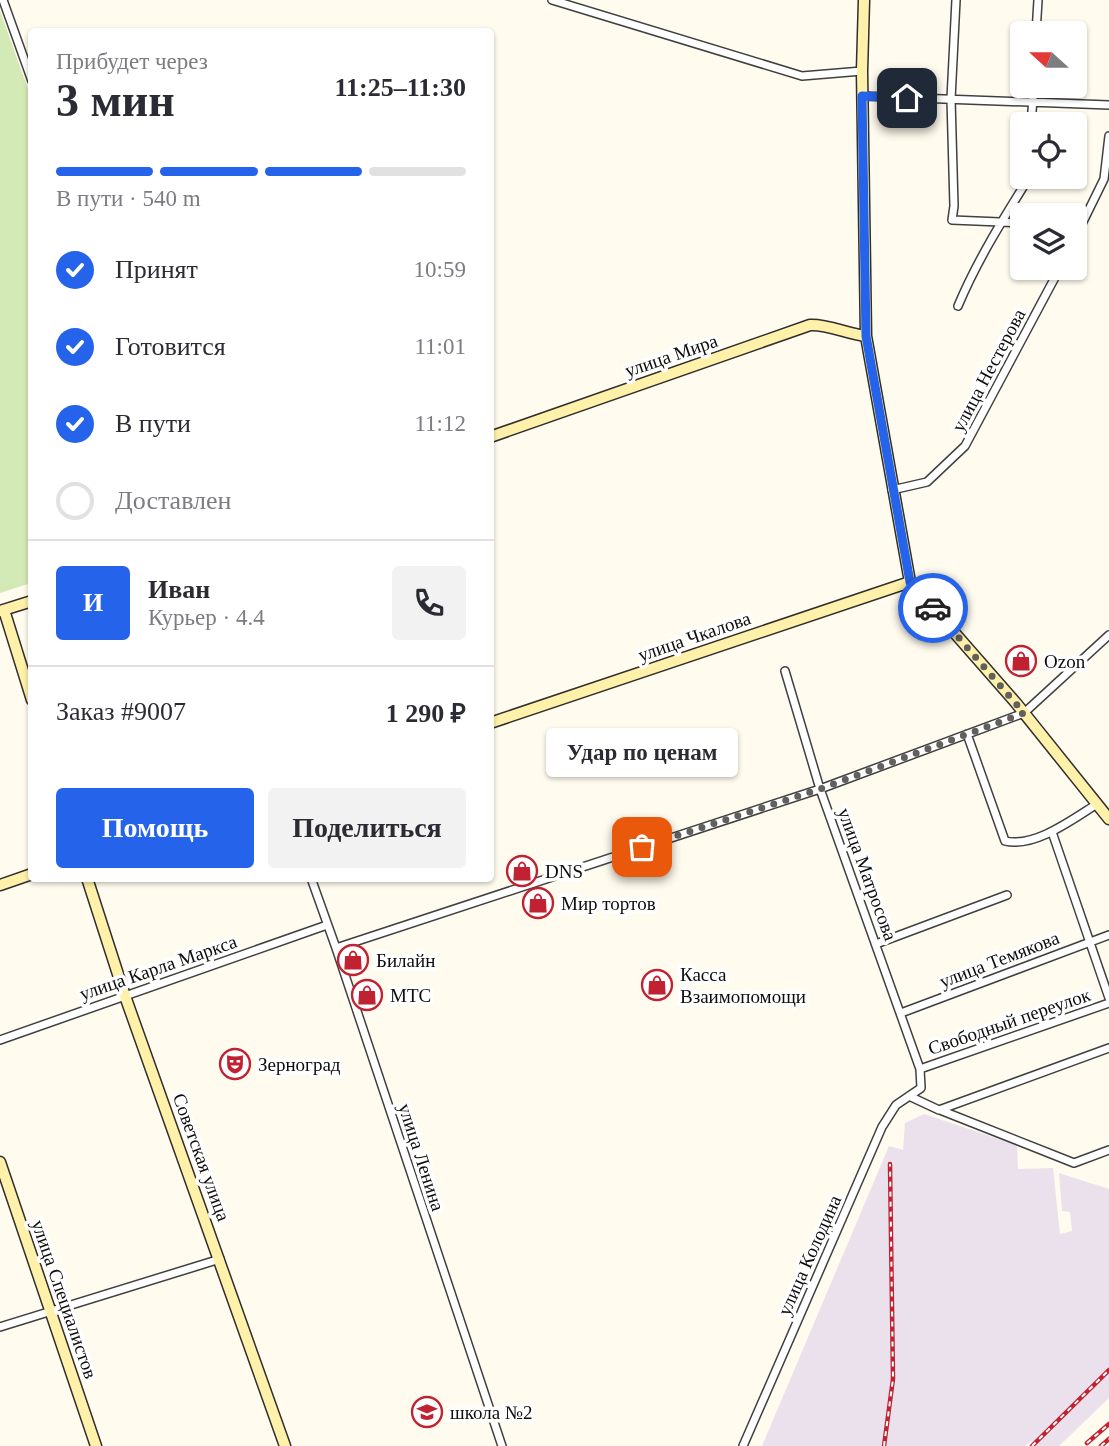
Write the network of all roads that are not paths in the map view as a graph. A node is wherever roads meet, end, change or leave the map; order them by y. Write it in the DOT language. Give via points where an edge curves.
graph roads {
  1 [pos="3,0"];
  2 [pos="552,0"];
  3 [pos="864,0"];
  4 [pos="956,0"];
  5 [pos="1038,0"];
  6 [pos="1037,21"];
  7 [pos="28,70"];
  8 [pos="862,71"];
  9 [pos="862,96"];
  10 [pos="1033,98"];
  11 [pos="951,99"];
  12 [pos="1033,102"];
  13 [pos="1109,105"];
  14 [pos="1032,112"];
  15 [pos="1109,136"];
  16 [pos="1022,189"];
  17 [pos="1087,212"];
  18 [pos="1002,221"];
  19 [pos="1010,222"];
  20 [pos="1054,280"];
  21 [pos="958,306"];
  22 [pos="866,336"];
  23 [pos="494,437"];
  24 [pos="892,491"];
  25 [pos="910,582"];
  26 [pos="28,602"];
  27 [pos="2,611"];
  28 [pos="1109,635"];
  29 [pos="785,671"];
  30 [pos="28,688"];
  31 [pos="1024,713"];
  32 [pos="494,722"];
  33 [pos="967,734"];
  34 [pos="820,789"];
  35 [pos="1097,804"];
  36 [pos="1109,820"];
  37 [pos="1052,832"];
  38 [pos="28,875"];
  39 [pos="89,882"];
  40 [pos="311,882"];
  41 [pos="0,885"];
  42 [pos="1007,895"];
  43 [pos="327,925"];
  44 [pos="1109,935"];
  45 [pos="1090,942"];
  46 [pos="876,944"];
  47 [pos="336,948"];
  48 [pos="125,996"];
  49 [pos="1109,1000"];
  50 [pos="901,1013"];
  51 [pos="0,1040"];
  52 [pos="1109,1048"];
  53 [pos="920,1069"];
  54 [pos="921,1088"];
  55 [pos="909,1096"];
  56 [pos="939,1110"];
  57 [pos="1109,1150"];
  58 [pos="0,1162"];
  59 [pos="220,1259"];
  60 [pos="50,1310"];
  61 [pos="0,1327"];
  62 [pos="96,1446"];
  63 [pos="285,1446"];
  64 [pos="502,1446"];
  65 [pos="743,1446"];
  1 -- 7 [label="street"];
  2 -- 8 [label="street" via="802,76"];
  3 -- 8 [label="street"];
  4 -- 11 [label="street"];
  5 -- 6 [label="street"];
  8 -- 9 [label="street"];
  9 -- 11 [label="street"];
  9 -- 22 [label="street"];
  10 -- 12 [label="street"];
  11 -- 12 [label="street"];
  11 -- 18 [label="street" via="952,220"];
  12 -- 13 [label="street"];
  12 -- 14 [label="street"];
  15 -- 17 [label="street" via="1104,179"];
  16 -- 18 [label="street"];
  18 -- 19 [label="street"];
  18 -- 21 [label="street"];
  20 -- 24 [label="street, улица Нестерова" via="965,446 927,482"];
  22 -- 23 [label="street, улица Мира" via="810,325"];
  22 -- 24 [label="street"];
  24 -- 25 [label="street"];
  25 -- 31 [label="street"];
  25 -- 32 [label="street, улица Чкалова"];
  26 -- 27 [label="street"];
  27 -- 30 [label="street"];
  28 -- 31 [label="street"];
  29 -- 34 [label="street, улица Матросова"];
  31 -- 33 [label="street"];
  31 -- 35 [label="street"];
  33 -- 34 [label="street"];
  33 -- 37 [label="street" via="1005,841"];
  34 -- 46 [label="street, улица Матросова"];
  34 -- 47 [label="street"];
  35 -- 36 [label="street"];
  35 -- 37 [label="street"];
  37 -- 45 [label="street"];
  38 -- 41 [label="street"];
  39 -- 48 [label="street, Советская улица"];
  40 -- 43 [label="street, улица Ленина"];
  42 -- 46 [label="street"];
  43 -- 47 [label="street, улица Ленина"];
  43 -- 48 [label="street, улица Карла Маркса"];
  44 -- 45 [label="street, улица Темякова"];
  45 -- 49 [label="street"];
  45 -- 50 [label="street, улица Темякова"];
  46 -- 50 [label="street, улица Матросова"];
  47 -- 64 [label="street, улица Ленина"];
  48 -- 51 [label="street, улица Карла Маркса"];
  48 -- 59 [label="street, Советская улица"];
  49 -- 53 [label="street, Свободный переулок"];
  50 -- 53 [label="street, улица Матросова"];
  52 -- 56 [label="street"];
  53 -- 54 [label="street, улица Матросова"];
  54 -- 55 [label="street, улица Колодина"];
  55 -- 56 [label="street"];
  55 -- 65 [label="street, улица Колодина" via="896,1105 882,1127"];
  56 -- 57 [label="street" via="1074,1163"];
  58 -- 60 [label="street, улица Специалистов"];
  59 -- 60 [label="street"];
  59 -- 63 [label="street, Советская улица"];
  60 -- 61 [label="street"];
  60 -- 62 [label="street, улица Специалистов"];
}
